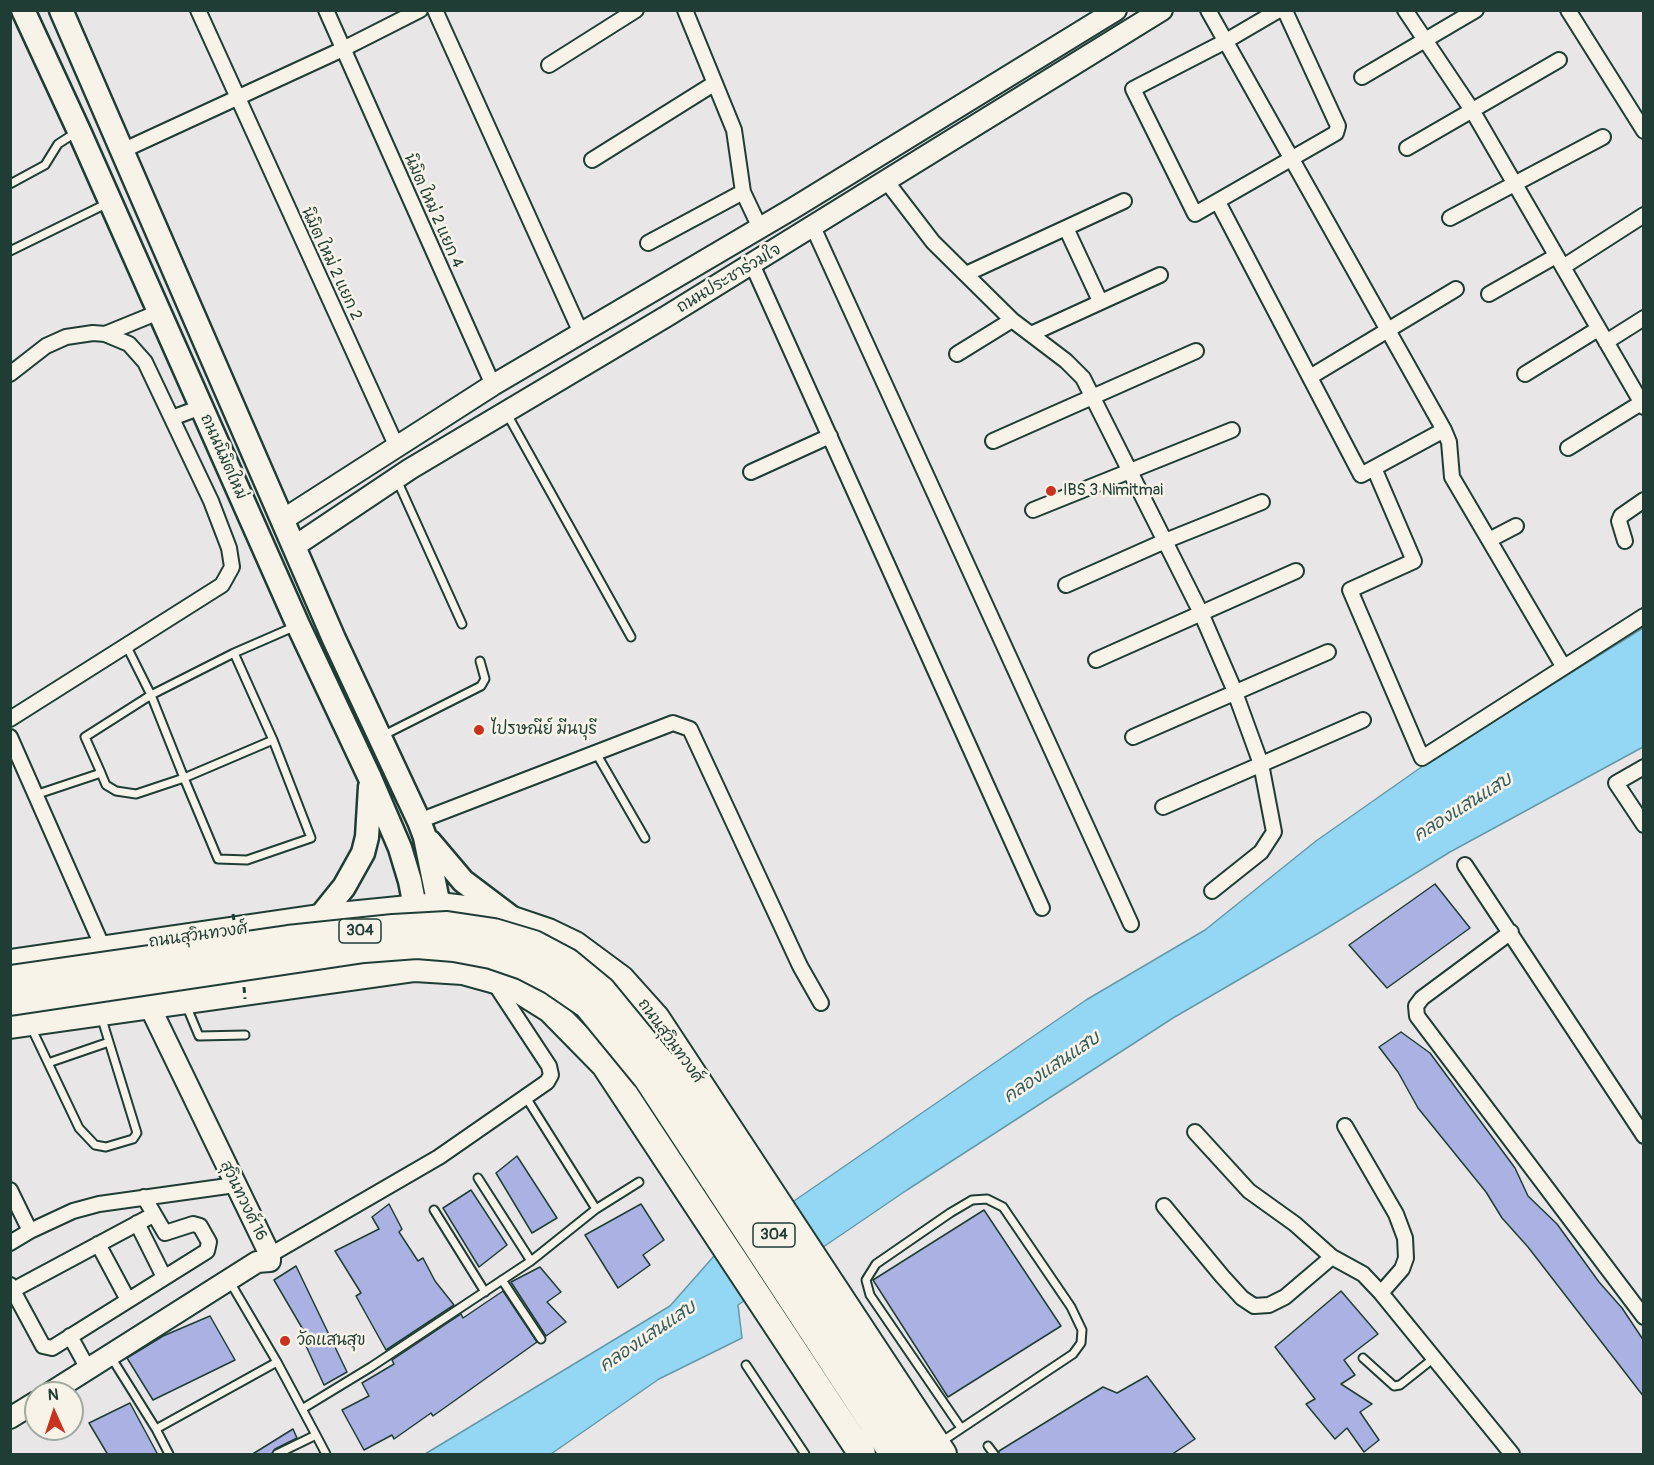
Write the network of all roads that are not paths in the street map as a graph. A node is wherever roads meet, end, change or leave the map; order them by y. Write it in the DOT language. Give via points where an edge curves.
graph roads {
  1 [pos="23,10"];
  2 [pos="61,10"];
  3 [pos="198,10"];
  4 [pos="326,10"];
  5 [pos="420,10"];
  6 [pos="435,10"];
  7 [pos="636,10"];
  8 [pos="685,10"];
  9 [pos="1116,10"];
  10 [pos="1162,10"];
  11 [pos="1208,10"];
  12 [pos="1280,10"];
  13 [pos="1405,10"];
  14 [pos="1476,10"];
  15 [pos="1568,10"];
  16 [pos="1425,40"];
  17 [pos="1226,41"];
  18 [pos="343,49"];
  19 [pos="1559,60"];
  20 [pos="549,65"];
  21 [pos="1362,77"];
  22 [pos="715,83"];
  23 [pos="236,98"];
  24 [pos="1472,110"];
  25 [pos="79,131"];
  26 [pos="1644,131"];
  27 [pos="1603,137"];
  28 [pos="1407,148"];
  29 [pos="124,150"];
  30 [pos="1291,158"];
  31 [pos="592,160"];
  32 [pos="887,182"];
  33 [pos="1514,183"];
  34 [pos="10,184"];
  35 [pos="743,192"];
  36 [pos="1124,201"];
  37 [pos="110,202"];
  38 [pos="1218,202"];
  39 [pos="1644,215"];
  40 [pos="1450,218"];
  41 [pos="813,227"];
  42 [pos="760,228"];
  43 [pos="1066,228"];
  44 [pos="648,243"];
  45 [pos="10,251"];
  46 [pos="1559,261"];
  47 [pos="752,264"];
  48 [pos="966,274"];
  49 [pos="1160,275"];
  50 [pos="1456,289"];
  51 [pos="1489,294"];
  52 [pos="1100,301"];
  53 [pos="159,312"];
  54 [pos="1644,318"];
  55 [pos="1012,320"];
  56 [pos="1387,329"];
  57 [pos="1598,329"];
  58 [pos="581,333"];
  59 [pos="105,334"];
  60 [pos="1031,334"];
  61 [pos="1606,342"];
  62 [pos="1196,351"];
  63 [pos="957,354"];
  64 [pos="10,374"];
  65 [pos="1525,374"];
  66 [pos="1310,376"];
  67 [pos="492,385"];
  68 [pos="1092,395"];
  69 [pos="1642,405"];
  70 [pos="201,407"];
  71 [pos="505,412"];
  72 [pos="172,418"];
  73 [pos="1232,430"];
  74 [pos="1444,430"];
  75 [pos="830,436"];
  76 [pos="993,441"];
  77 [pos="396,445"];
  78 [pos="1568,448"];
  79 [pos="1374,468"];
  80 [pos="751,472"];
  81 [pos="1130,472"];
  82 [pos="403,473"];
  83 [pos="1644,500"];
  84 [pos="1262,502"];
  85 [pos="1033,510"];
  86 [pos="284,519"];
  87 [pos="1516,526"];
  88 [pos="1164,540"];
  89 [pos="1489,540"];
  90 [pos="1625,540"];
  91 [pos="295,546"];
  92 [pos="1296,571"];
  93 [pos="1065,585"];
  94 [pos="1201,614"];
  95 [pos="1644,616"];
  96 [pos="462,624"];
  97 [pos="298,625"];
  98 [pos="631,637"];
  99 [pos="127,647"];
  100 [pos="1328,652"];
  101 [pos="234,653"];
  102 [pos="1096,660"];
  103 [pos="480,661"];
  104 [pos="1563,666"];
  105 [pos="1235,693"];
  106 [pos="152,695"];
  107 [pos="11,719"];
  108 [pos="1363,720"];
  109 [pos="10,737"];
  110 [pos="1133,737"];
  111 [pos="379,738"];
  112 [pos="273,740"];
  113 [pos="596,753"];
  114 [pos="1261,764"];
  115 [pos="1644,766"];
  116 [pos="101,773"];
  117 [pos="184,778"];
  118 [pos="370,778"];
  119 [pos="39,793"];
  120 [pos="1163,807"];
  121 [pos="1644,825"];
  122 [pos="422,829"];
  123 [pos="645,838"];
  124 [pos="1465,865"];
  125 [pos="1212,891"];
  126 [pos="427,907"];
  127 [pos="1042,908"];
  128 [pos="319,918"];
  129 [pos="519,922"];
  130 [pos="1131,924"];
  131 [pos="1511,932"];
  132 [pos="104,950"];
  133 [pos="10,963"];
  134 [pos="428,968"];
  135 [pos="490,976"];
  136 [pos="10,980"];
  137 [pos="185,999"];
  138 [pos="10,1002"];
  139 [pos="821,1003"];
  140 [pos="149,1005"];
  141 [pos="100,1013"];
  142 [pos="20,1024"];
  143 [pos="245,1035"];
  144 [pos="109,1042"];
  145 [pos="48,1063"];
  146 [pos="527,1099"];
  147 [pos="1345,1126"];
  148 [pos="1195,1132"];
  149 [pos="1644,1136"];
  150 [pos="478,1178"];
  151 [pos="639,1182"];
  152 [pos="235,1185"];
  153 [pos="10,1190"];
  154 [pos="144,1197"];
  155 [pos="1164,1206"];
  156 [pos="596,1209"];
  157 [pos="434,1210"];
  158 [pos="153,1215"];
  159 [pos="137,1223"];
  160 [pos="30,1231"];
  161 [pos="10,1242"];
  162 [pos="98,1244"];
  163 [pos="270,1255"];
  164 [pos="1332,1257"];
  165 [pos="531,1261"];
  166 [pos="164,1277"];
  167 [pos="228,1279"];
  168 [pos="502,1280"];
  169 [pos="12,1287"];
  170 [pos="485,1293"];
  171 [pos="1381,1293"];
  172 [pos="128,1300"];
  173 [pos="1644,1317"];
  174 [pos="70,1336"];
  175 [pos="542,1339"];
  176 [pos="110,1355"];
  177 [pos="1363,1358"];
  178 [pos="1434,1358"];
  179 [pos="277,1362"];
  180 [pos="747,1365"];
  181 [pos="88,1369"];
  182 [pos="69,1381"];
  183 [pos="24,1409"];
  184 [pos="302,1409"];
  185 [pos="10,1418"];
  186 [pos="961,1428"];
  187 [pos="156,1429"];
  188 [pos="316,1435"];
  189 [pos="988,1446"];
  190 [pos="932,1451"];
  191 [pos="1511,1454"];
  192 [pos="169,1455"];
  193 [pos="277,1455"];
  194 [pos="326,1455"];
  195 [pos="805,1455"];
  196 [pos="862,1455"];
  197 [pos="893,1455"];
  198 [pos="994,1455"];
  1 -- 25 [label="main road, ถนนนิมิตใหม่"];
  2 -- 29 [label="main road, ถนนนิมิตใหม่"];
  3 -- 23 [label="street, นิมิต ใหม่ 2 แยก 2"];
  4 -- 18 [label="street, นิมิต ใหม่ 2 แยก 4"];
  5 -- 18 [label="street"];
  6 -- 58 [label="street"];
  7 -- 20 [label="street"];
  8 -- 22 [label="street"];
  9 -- 42 [label="main road, ถนนประชาร่วมใจ"];
  10 -- 32 [label="main road, ถนนประชาร่วมใจ"];
  11 -- 17 [label="street"];
  12 -- 17 [label="street"];
  12 -- 30 [label="street" via="1286,13 1338,126 1331,138"];
  13 -- 16 [label="street"];
  14 -- 16 [label="street"];
  15 -- 26 [label="street"];
  16 -- 21 [label="street"];
  16 -- 24 [label="street"];
  17 -- 30 [label="street"];
  17 -- 38 [label="street" via="1133,89 1195,214"];
  18 -- 23 [label="street"];
  18 -- 67 [label="street, นิมิต ใหม่ 2 แยก 4"];
  19 -- 24 [label="street"];
  22 -- 31 [label="street"];
  22 -- 35 [label="street" via="734,130"];
  23 -- 29 [label="street"];
  23 -- 77 [label="street, นิมิต ใหม่ 2 แยก 2"];
  24 -- 28 [label="street"];
  24 -- 33 [label="street"];
  25 -- 34 [label="lane" via="58,144 45,165"];
  25 -- 37 [label="main road, ถนนนิมิตใหม่"];
  27 -- 33 [label="street"];
  29 -- 86 [label="main road, ถนนนิมิตใหม่"];
  30 -- 38 [label="street"];
  30 -- 56 [label="street"];
  32 -- 41 [label="main road, ถนนประชาร่วมใจ"];
  32 -- 48 [label="street" via="932,240"];
  33 -- 40 [label="street"];
  33 -- 46 [label="street"];
  35 -- 42 [label="street"];
  35 -- 44 [label="street"];
  36 -- 43 [label="street"];
  37 -- 45 [label="lane"];
  37 -- 53 [label="main road, ถนนนิมิตใหม่"];
  38 -- 66 [label="street"];
  39 -- 46 [label="street"];
  41 -- 47 [label="main road, ถนนประชาร่วมใจ"];
  41 -- 130 [label="street"];
  42 -- 58 [label="main road, ถนนประชาร่วมใจ"];
  43 -- 48 [label="street"];
  43 -- 52 [label="street"];
  46 -- 51 [label="street"];
  46 -- 57 [label="street"];
  47 -- 71 [label="main road, ถนนประชาร่วมใจ"];
  47 -- 75 [label="street"];
  48 -- 55 [label="street"];
  49 -- 52 [label="street"];
  50 -- 56 [label="street"];
  52 -- 60 [label="street"];
  53 -- 59 [label="street"];
  53 -- 70 [label="main road, ถนนนิมิตใหม่"];
  54 -- 61 [label="street"];
  55 -- 60 [label="street"];
  55 -- 63 [label="street"];
  56 -- 66 [label="street"];
  56 -- 74 [label="street"];
  57 -- 61 [label="street"];
  57 -- 65 [label="street"];
  58 -- 67 [label="main road, ถนนประชาร่วมใจ"];
  59 -- 64 [label="street" via="66,337 46,346"];
  59 -- 72 [label="street" via="129,344 145,362"];
  60 -- 68 [label="street" via="1083,378"];
  61 -- 69 [label="street"];
  62 -- 68 [label="street"];
  66 -- 79 [label="street" via="1361,475"];
  67 -- 77 [label="main road, ถนนประชาร่วมใจ"];
  68 -- 76 [label="street"];
  68 -- 81 [label="street"];
  69 -- 78 [label="street"];
  70 -- 72 [label="street"];
  70 -- 97 [label="main road, ถนนนิมิตใหม่"];
  71 -- 82 [label="main road, ถนนประชาร่วมใจ"];
  71 -- 98 [label="lane"];
  72 -- 99 [label="street" via="211,501 232,567 222,585"];
  73 -- 81 [label="street"];
  74 -- 79 [label="street"];
  74 -- 89 [label="street" via="1452,477"];
  75 -- 80 [label="street"];
  75 -- 127 [label="street"];
  77 -- 82 [label="main road"];
  77 -- 86 [label="main road, ถนนประชาร่วมใจ"];
  79 -- 104 [label="street" via="1414,561 1350,590 1422,758"];
  81 -- 85 [label="street"];
  81 -- 88 [label="street"];
  82 -- 91 [label="main road, ถนนประชาร่วมใจ"];
  82 -- 96 [label="lane"];
  83 -- 90 [label="street" via="1621,516"];
  84 -- 88 [label="street"];
  86 -- 91 [label="main road, ถนนนิมิตใหม่"];
  87 -- 89 [label="street"];
  88 -- 93 [label="street"];
  88 -- 94 [label="street"];
  89 -- 104 [label="street"];
  91 -- 111 [label="main road, ถนนนิมิตใหม่"];
  92 -- 94 [label="street"];
  94 -- 102 [label="street"];
  94 -- 105 [label="street"];
  95 -- 104 [label="street"];
  97 -- 101 [label="lane"];
  97 -- 118 [label="main road, ถนนนิมิตใหม่"];
  99 -- 106 [label="lane"];
  99 -- 107 [label="street"];
  100 -- 105 [label="street"];
  101 -- 106 [label="lane"];
  101 -- 112 [label="lane"];
  103 -- 111 [label="lane" via="485,679 481,686"];
  105 -- 110 [label="street"];
  105 -- 114 [label="street"];
  106 -- 116 [label="lane" via="85,737"];
  106 -- 117 [label="lane"];
  108 -- 114 [label="street"];
  109 -- 119 [label="street"];
  111 -- 122 [label="main road, ถนนนิมิตใหม่"];
  112 -- 117 [label="lane"];
  112 -- 117 [label="lane" via="311,838 247,860 218,859"];
  113 -- 122 [label="street"];
  113 -- 123 [label="lane"];
  113 -- 139 [label="street" via="673,723 690,729"];
  114 -- 120 [label="street"];
  114 -- 125 [label="street" via="1274,832 1261,852"];
  115 -- 121 [label="street" via="1616,783"];
  116 -- 117 [label="lane" via="106,785 116,791 136,794"];
  116 -- 119 [label="lane"];
  118 -- 126 [label="main road, ถนนนิมิตใหม่" via="410,881"];
  118 -- 128 [label="main road" via="368,837 363,853 345,885"];
  119 -- 132 [label="street"];
  122 -- 126 [label="main road, ถนนนิมิตใหม่"];
  122 -- 129 [label="main road" via="462,881"];
  124 -- 131 [label="street"];
  126 -- 128 [label="highway, ถนนสุวินทวงศ์ / 304"];
  126 -- 129 [label="highway, ถนนสุวินทวงศ์ / 304" via="489,912"];
  126 -- 134 [label="highway"];
  128 -- 132 [label="highway, ถนนสุวินทวงศ์ / 304"];
  129 -- 190 [label="highway, ถนนสุวินทวงศ์ / 304" via="575,945 621,979 657,1018 898,1387"];
  131 -- 149 [label="street"];
  131 -- 173 [label="street" via="1422,998 1416,1006 1417,1016"];
  132 -- 133 [label="highway, ถนนสุวินทวงศ์ / 304"];
  134 -- 135 [label="highway, 304"];
  134 -- 137 [label="highway, 304"];
  135 -- 146 [label="street" via="549,1066 551,1075 547,1082"];
  135 -- 196 [label="highway, 304" via="530,994 550,1009 605,1065"];
  136 -- 190 [label="highway, ถนนสุวินทวงศ์ / 304, bridge" via="288,939 393,928 447,925 494,932 534,944 568,962 602,990 662,1063"];
  137 -- 140 [label="highway, 304"];
  137 -- 143 [label="lane" via="199,1036"];
  138 -- 197 [label="highway, 304, bridge" via="364,949 417,945 491,955 523,966 587,1005 646,1077"];
  140 -- 141 [label="highway, 304"];
  140 -- 152 [label="main road, สุวินทวงศ์ 16"];
  141 -- 142 [label="highway, 304"];
  141 -- 144 [label="lane"];
  142 -- 145 [label="lane"];
  144 -- 145 [label="lane"];
  144 -- 145 [label="lane" via="136,1125 133,1139 106,1147 87,1139"];
  146 -- 156 [label="lane"];
  146 -- 163 [label="street" via="439,1158"];
  147 -- 171 [label="street" via="1396,1214 1405,1238 1402,1269"];
  148 -- 164 [label="street" via="1249,1191"];
  150 -- 165 [label="lane"];
  151 -- 156 [label="lane"];
  152 -- 154 [label="street"];
  152 -- 163 [label="main road, สุวินทวงศ์ 16"];
  153 -- 160 [label="street"];
  154 -- 158 [label="street"];
  154 -- 160 [label="street" via="85,1208"];
  155 -- 164 [label="street" via="1222,1276 1254,1306 1269,1305 1285,1297"];
  156 -- 165 [label="lane"];
  157 -- 170 [label="lane"];
  158 -- 159 [label="street"];
  158 -- 166 [label="street" via="165,1233 198,1224 209,1242 207,1251"];
  159 -- 162 [label="street"];
  159 -- 166 [label="street"];
  160 -- 161 [label="street"];
  162 -- 169 [label="street"];
  162 -- 172 [label="street"];
  163 -- 167 [label="main road, สุวินทวงศ์ 16" via="270,1261 257,1262"];
  164 -- 171 [label="street" via="1363,1274"];
  165 -- 168 [label="lane"];
  166 -- 172 [label="street"];
  167 -- 176 [label="main road, สุวินทวงศ์ 16"];
  167 -- 179 [label="lane"];
  168 -- 170 [label="lane"];
  168 -- 175 [label="lane"];
  169 -- 174 [label="street" via="43,1346 52,1348"];
  170 -- 184 [label="lane"];
  171 -- 178 [label="street"];
  172 -- 174 [label="street"];
  174 -- 181 [label="street"];
  176 -- 181 [label="main road, สุวินทวงศ์ 16"];
  176 -- 187 [label="lane"];
  177 -- 178 [label="lane" via="1394,1386"];
  178 -- 191 [label="street"];
  179 -- 184 [label="lane"];
  179 -- 187 [label="lane"];
  180 -- 195 [label="lane"];
  181 -- 182 [label="main road, สุวินทวงศ์ 16"];
  183 -- 185 [label="main road"];
  184 -- 188 [label="lane"];
  186 -- 186 [label="lane" via="1073,1354 1081,1343 1082,1330 1071,1307 1003,1208 987,1199 972,1200 950,1213 876,1264 866,1280 870,1295"];
  186 -- 190 [label="lane"];
  187 -- 192 [label="lane"];
  188 -- 193 [label="lane"];
  188 -- 194 [label="lane"];
  189 -- 198 [label="lane"];
}
